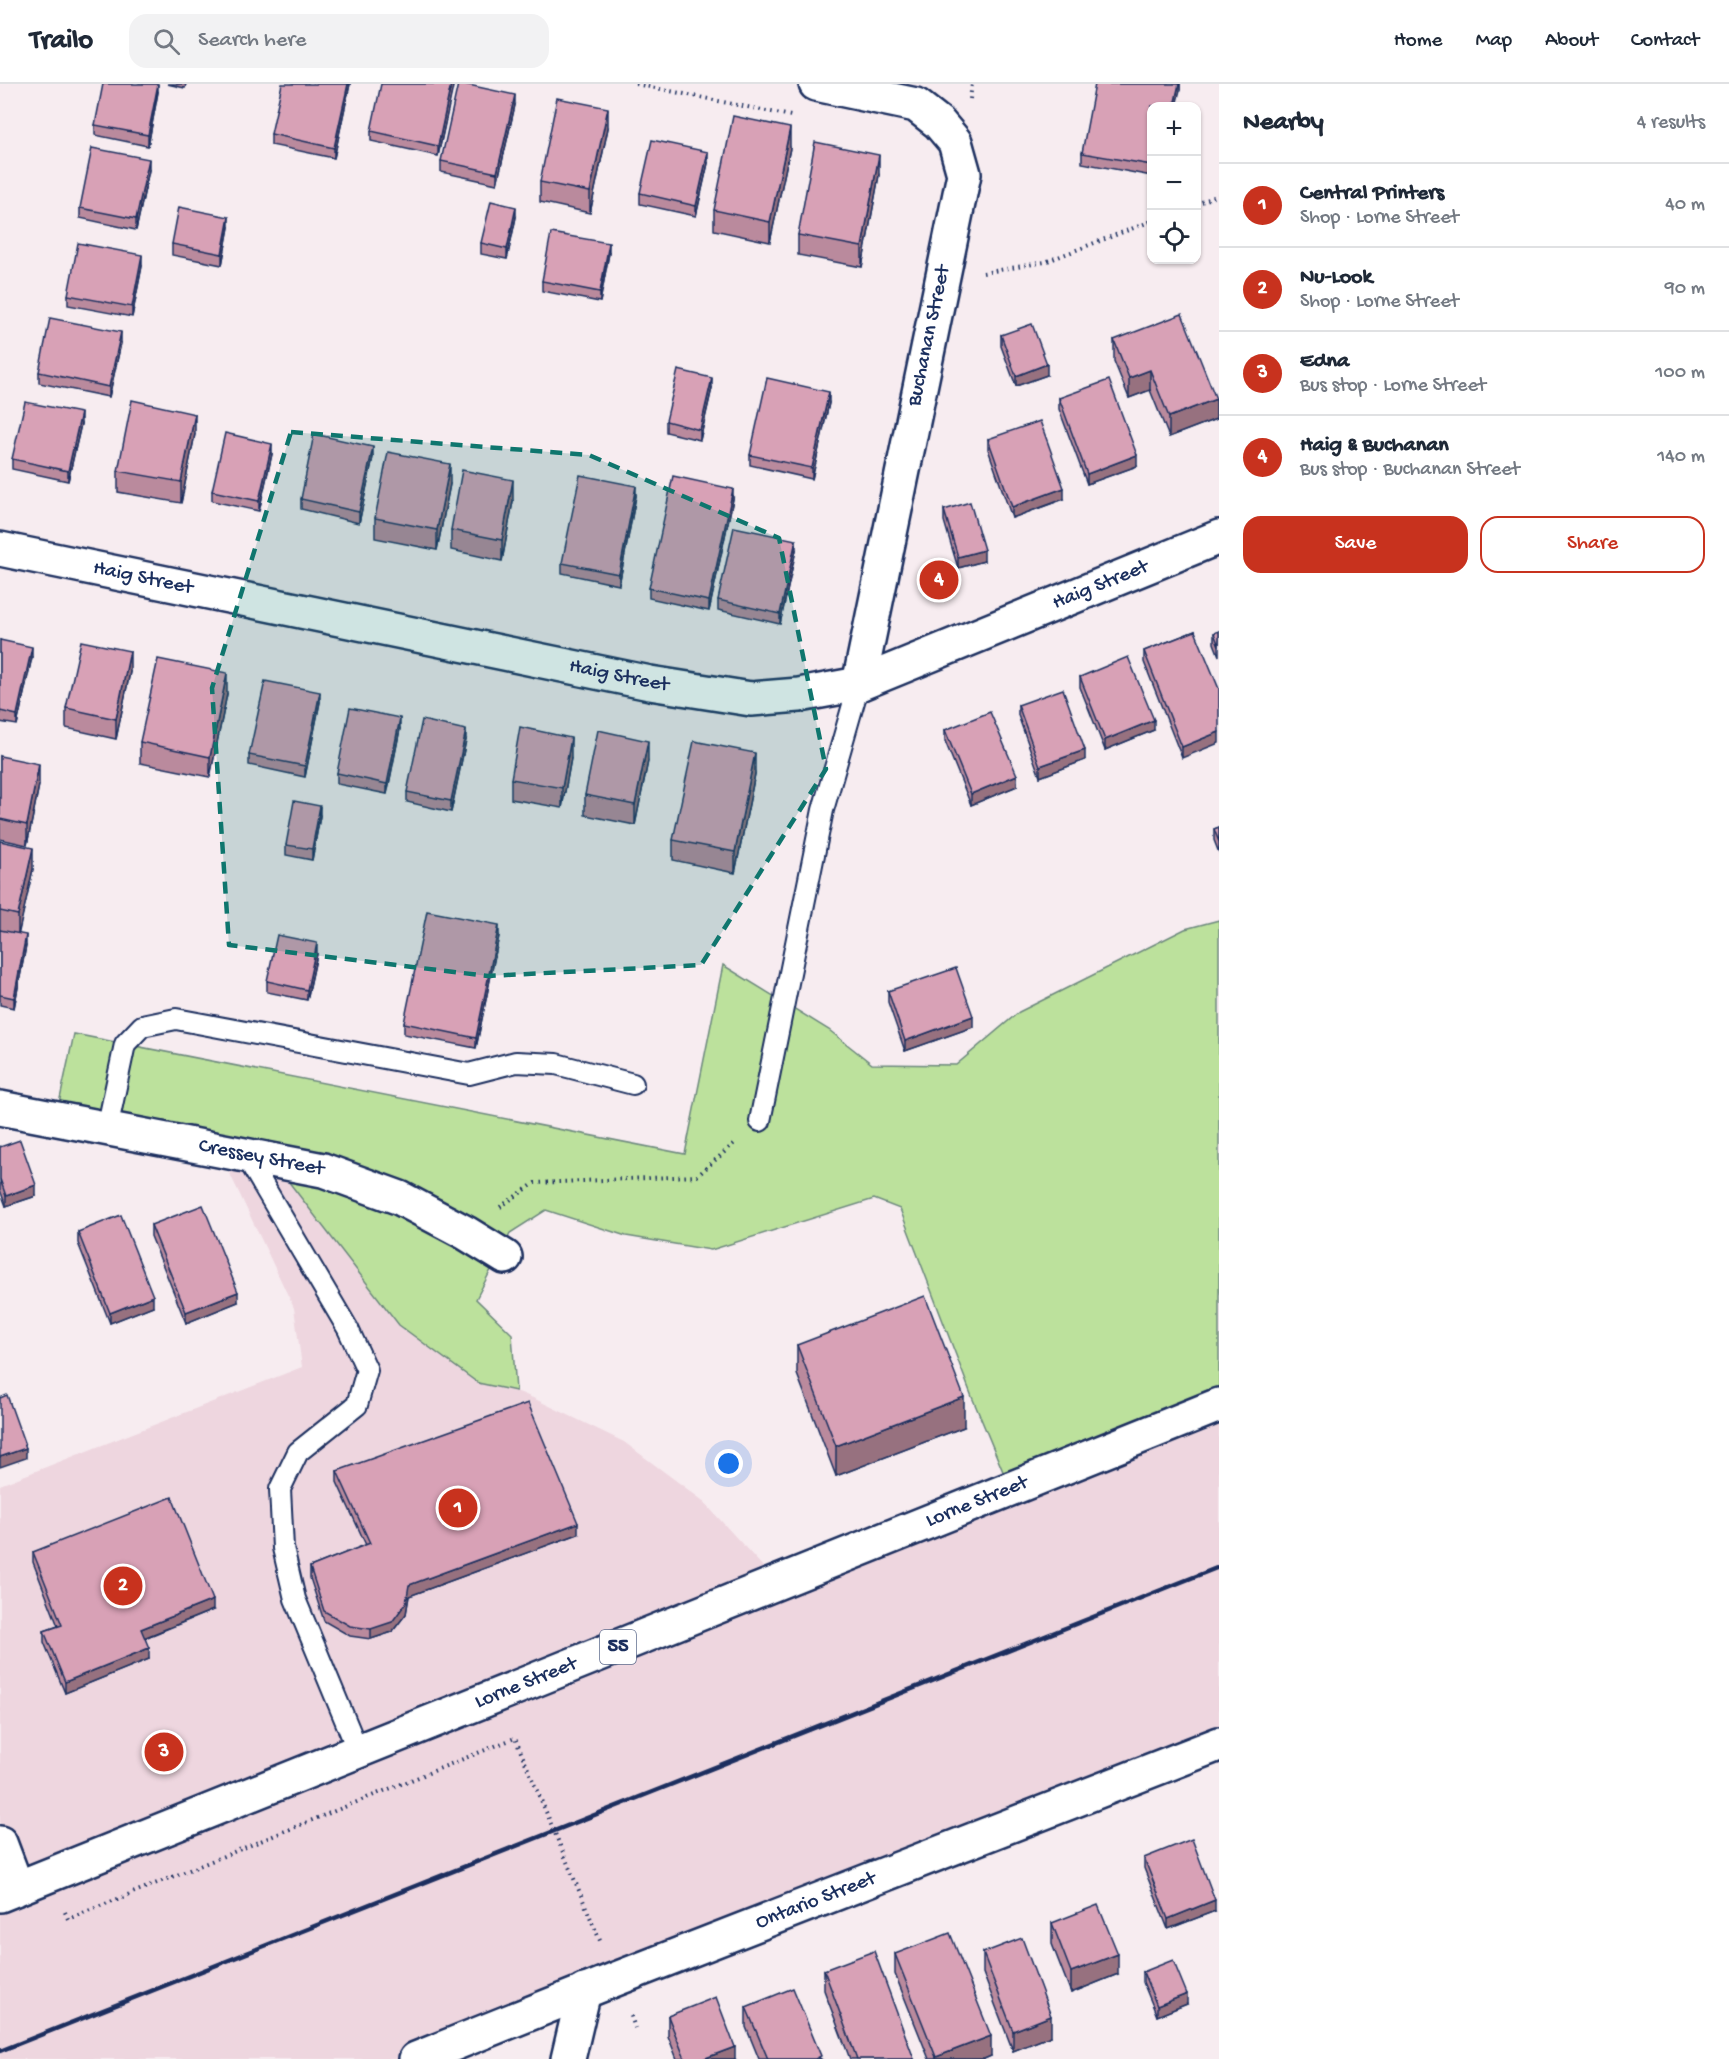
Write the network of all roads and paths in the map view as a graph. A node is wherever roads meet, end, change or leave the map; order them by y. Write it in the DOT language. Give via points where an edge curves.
graph roads {
  1 [pos="636,84"];
  2 [pos="816,84"];
  3 [pos="796,117"];
  4 [pos="1219,195"];
  5 [pos="1201,202"];
  6 [pos="1147,223"];
  7 [pos="941,280"];
  8 [pos="1219,537"];
  9 [pos="0,549"];
  10 [pos="859,684"];
  11 [pos="633,1084"];
  12 [pos="0,1108"];
  13 [pos="760,1121"];
  14 [pos="107,1129"];
  15 [pos="246,1156"];
  16 [pos="466,1233"];
  17 [pos="505,1257"];
  18 [pos="1219,1405"];
  19 [pos="515,1738"];
  20 [pos="1219,1744"];
  21 [pos="358,1751"];
  22 [pos="0,1843"];
  23 [pos="8,1891"];
  24 [pos="616,1979"];
  25 [pos="584,1991"];
  26 [pos="635,2028"];
  27 [pos="416,2059"];
  28 [pos="568,2059"];
  1 -- 3 [label="path"];
  2 -- 7 [label="street, Buchanan Street" via="916,105 955,142 964,174"];
  4 -- 5 [label="path"];
  6 -- 7 [label="path" via="1045,262"];
  7 -- 10 [label="street, Buchanan Street"];
  8 -- 10 [label="street, Haig Street"];
  9 -- 10 [label="street, Haig Street" via="650,683 751,699"];
  10 -- 13 [label="lane" via="823,810"];
  11 -- 14 [label="lane" via="556,1064 526,1062 469,1074 176,1019 142,1026 125,1044"];
  12 -- 14 [label="street, Cressey Street"];
  13 -- 16 [label="path" via="697,1176 535,1183"];
  14 -- 15 [label="street, Cressey Street"];
  15 -- 16 [label="street, Cressey Street" via="323,1170 400,1198"];
  15 -- 21 [label="lane" via="348,1329 367,1370 357,1405 298,1452 280,1489 283,1548 296,1599"];
  16 -- 17 [label="street, Cressey Street"];
  18 -- 21 [label="street, Lorne Street / 55"];
  19 -- 24 [label="path"];
  20 -- 24 [label="street, Ontario Street"];
  21 -- 23 [label="street, Lorne Street / 55"];
  22 -- 23 [label="street"];
  24 -- 25 [label="street, Ontario Street"];
  24 -- 26 [label="path"];
  25 -- 27 [label="street, Ontario Street"];
  25 -- 28 [label="street"];
}
